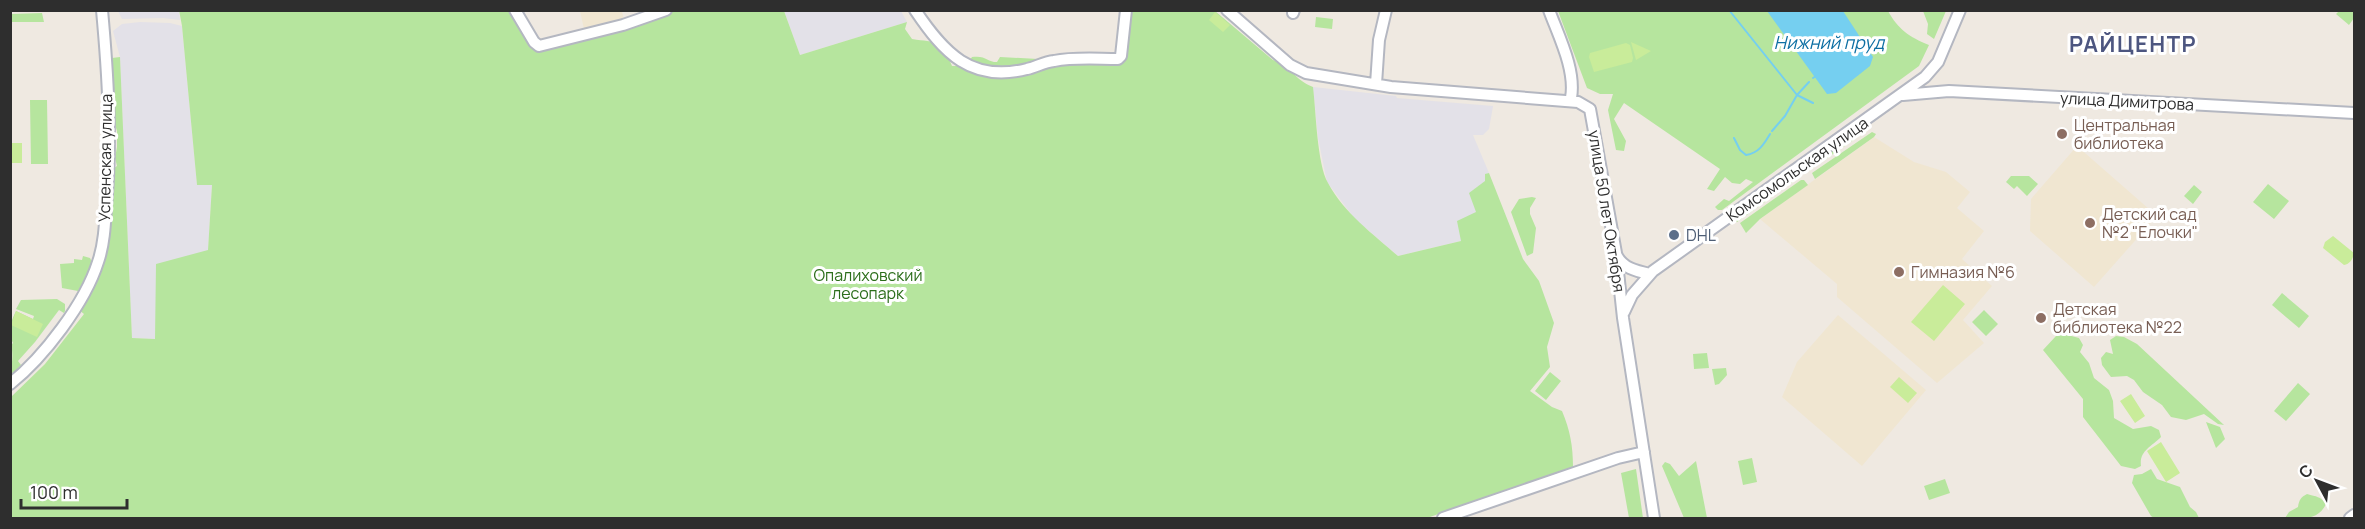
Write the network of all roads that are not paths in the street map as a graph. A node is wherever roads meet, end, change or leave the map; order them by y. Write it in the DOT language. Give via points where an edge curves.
graph roads {
  1 [pos="102,10"];
  2 [pos="515,10"];
  3 [pos="666,10"];
  4 [pos="915,10"];
  5 [pos="1126,10"];
  6 [pos="1227,10"];
  7 [pos="1386,10"];
  8 [pos="1550,10"];
  9 [pos="1960,10"];
  10 [pos="1933,70"];
  11 [pos="1376,84"];
  12 [pos="1944,91"];
  13 [pos="1900,96"];
  14 [pos="1571,98"];
  15 [pos="2355,113"];
  16 [pos="1616,253"];
  17 [pos="1650,274"];
  18 [pos="1623,318"];
  19 [pos="10,384"];
  20 [pos="1644,452"];
  21 [pos="2355,515"];
  22 [pos="1443,519"];
  23 [pos="1654,519"];
  24 [pos="2350,519"];
  1 -- 19 [label="street, Успенская улица" via="108,175 99,259 84,292 57,333"];
  2 -- 3 [label="street" via="539,46"];
  4 -- 5 [label="street" via="940,46 960,62 1000,73 1056,60 1118,59"];
  6 -- 11 [label="street, улица 50 лет Октября" via="1299,70"];
  7 -- 11 [label="street"];
  8 -- 14 [label="street" via="1569,69"];
  9 -- 10 [label="street, Комсомольская улица"];
  10 -- 12 [label="street" via="1933,81"];
  10 -- 13 [label="street, Комсомольская улица"];
  11 -- 16 [label="street, улица 50 лет Октября" via="1586,106 1592,114"];
  12 -- 13 [label="street, улица Димитрова"];
  12 -- 15 [label="street, улица Димитрова"];
  13 -- 17 [label="street, Комсомольская улица"];
  16 -- 17 [label="street" via="1626,267"];
  16 -- 18 [label="street, улица 50 лет Октября"];
  17 -- 18 [label="street, Комсомольская улица" via="1629,301"];
  18 -- 20 [label="street, улица 50 лет Октября"];
  20 -- 22 [label="street"];
  20 -- 23 [label="street, улица 50 лет Октября"];
  21 -- 24 [label="street"];
}
